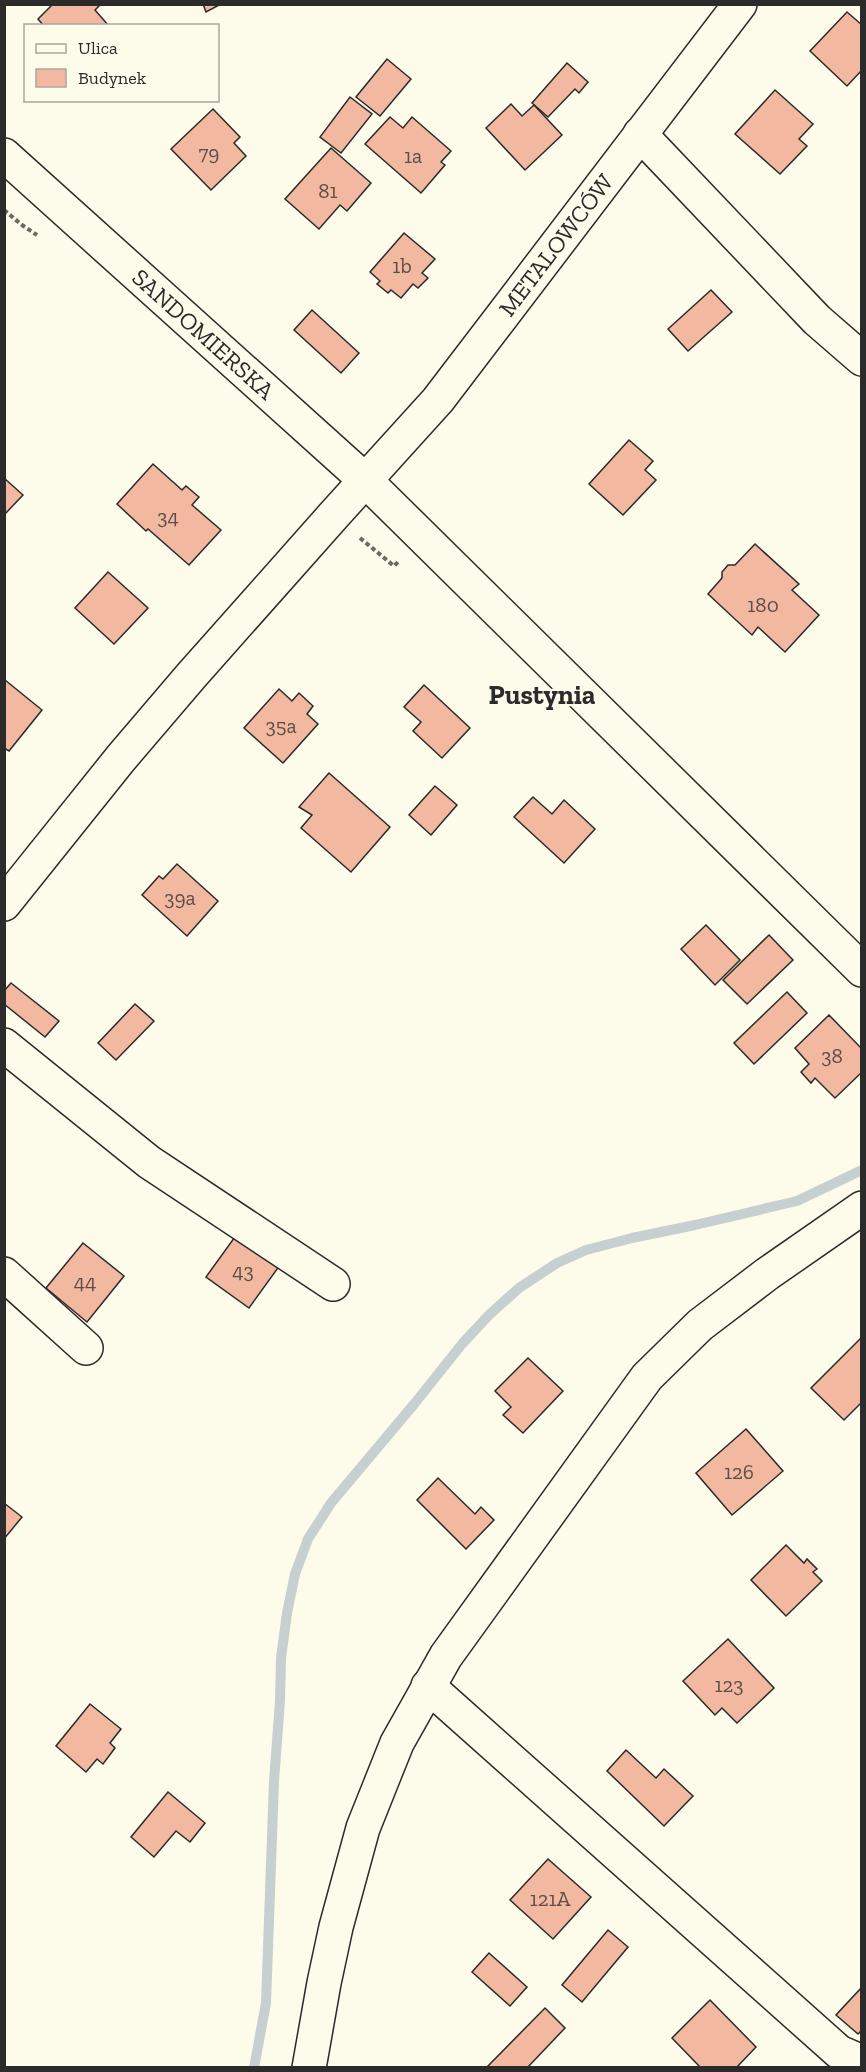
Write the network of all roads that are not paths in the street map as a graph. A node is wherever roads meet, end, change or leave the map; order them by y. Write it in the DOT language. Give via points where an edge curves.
graph roads {
  1 [pos="740,4"];
  2 [pos="640,134"];
  3 [pos="4,155"];
  4 [pos="861,359"];
  5 [pos="365,480"];
  6 [pos="4,904"];
  7 [pos="861,970"];
  8 [pos="4,1045"];
  9 [pos="861,1208"];
  10 [pos="4,1274"];
  11 [pos="333,1284"];
  12 [pos="86,1348"];
  13 [pos="428,1686"];
  14 [pos="861,2062"];
  15 [pos="309,2067"];
  1 -- 2 [label="street, METALOWCÓW"];
  2 -- 4 [label="street" via="817,320"];
  2 -- 5 [label="street, METALOWCÓW" via="438,400"];
  3 -- 5 [label="street, SANDOMIERSKA"];
  5 -- 6 [label="street, METALOWCÓW" via="142,734"];
  5 -- 7 [label="street, SANDOMIERSKA"];
  8 -- 11 [label="street" via="149,1161"];
  9 -- 13 [label="street" via="700,1325 647,1377"];
  10 -- 12 [label="street"];
  13 -- 14 [label="street" via="839,2052"];
  13 -- 15 [label="street" via="397,1743 363,1828 336,1927"];
}
